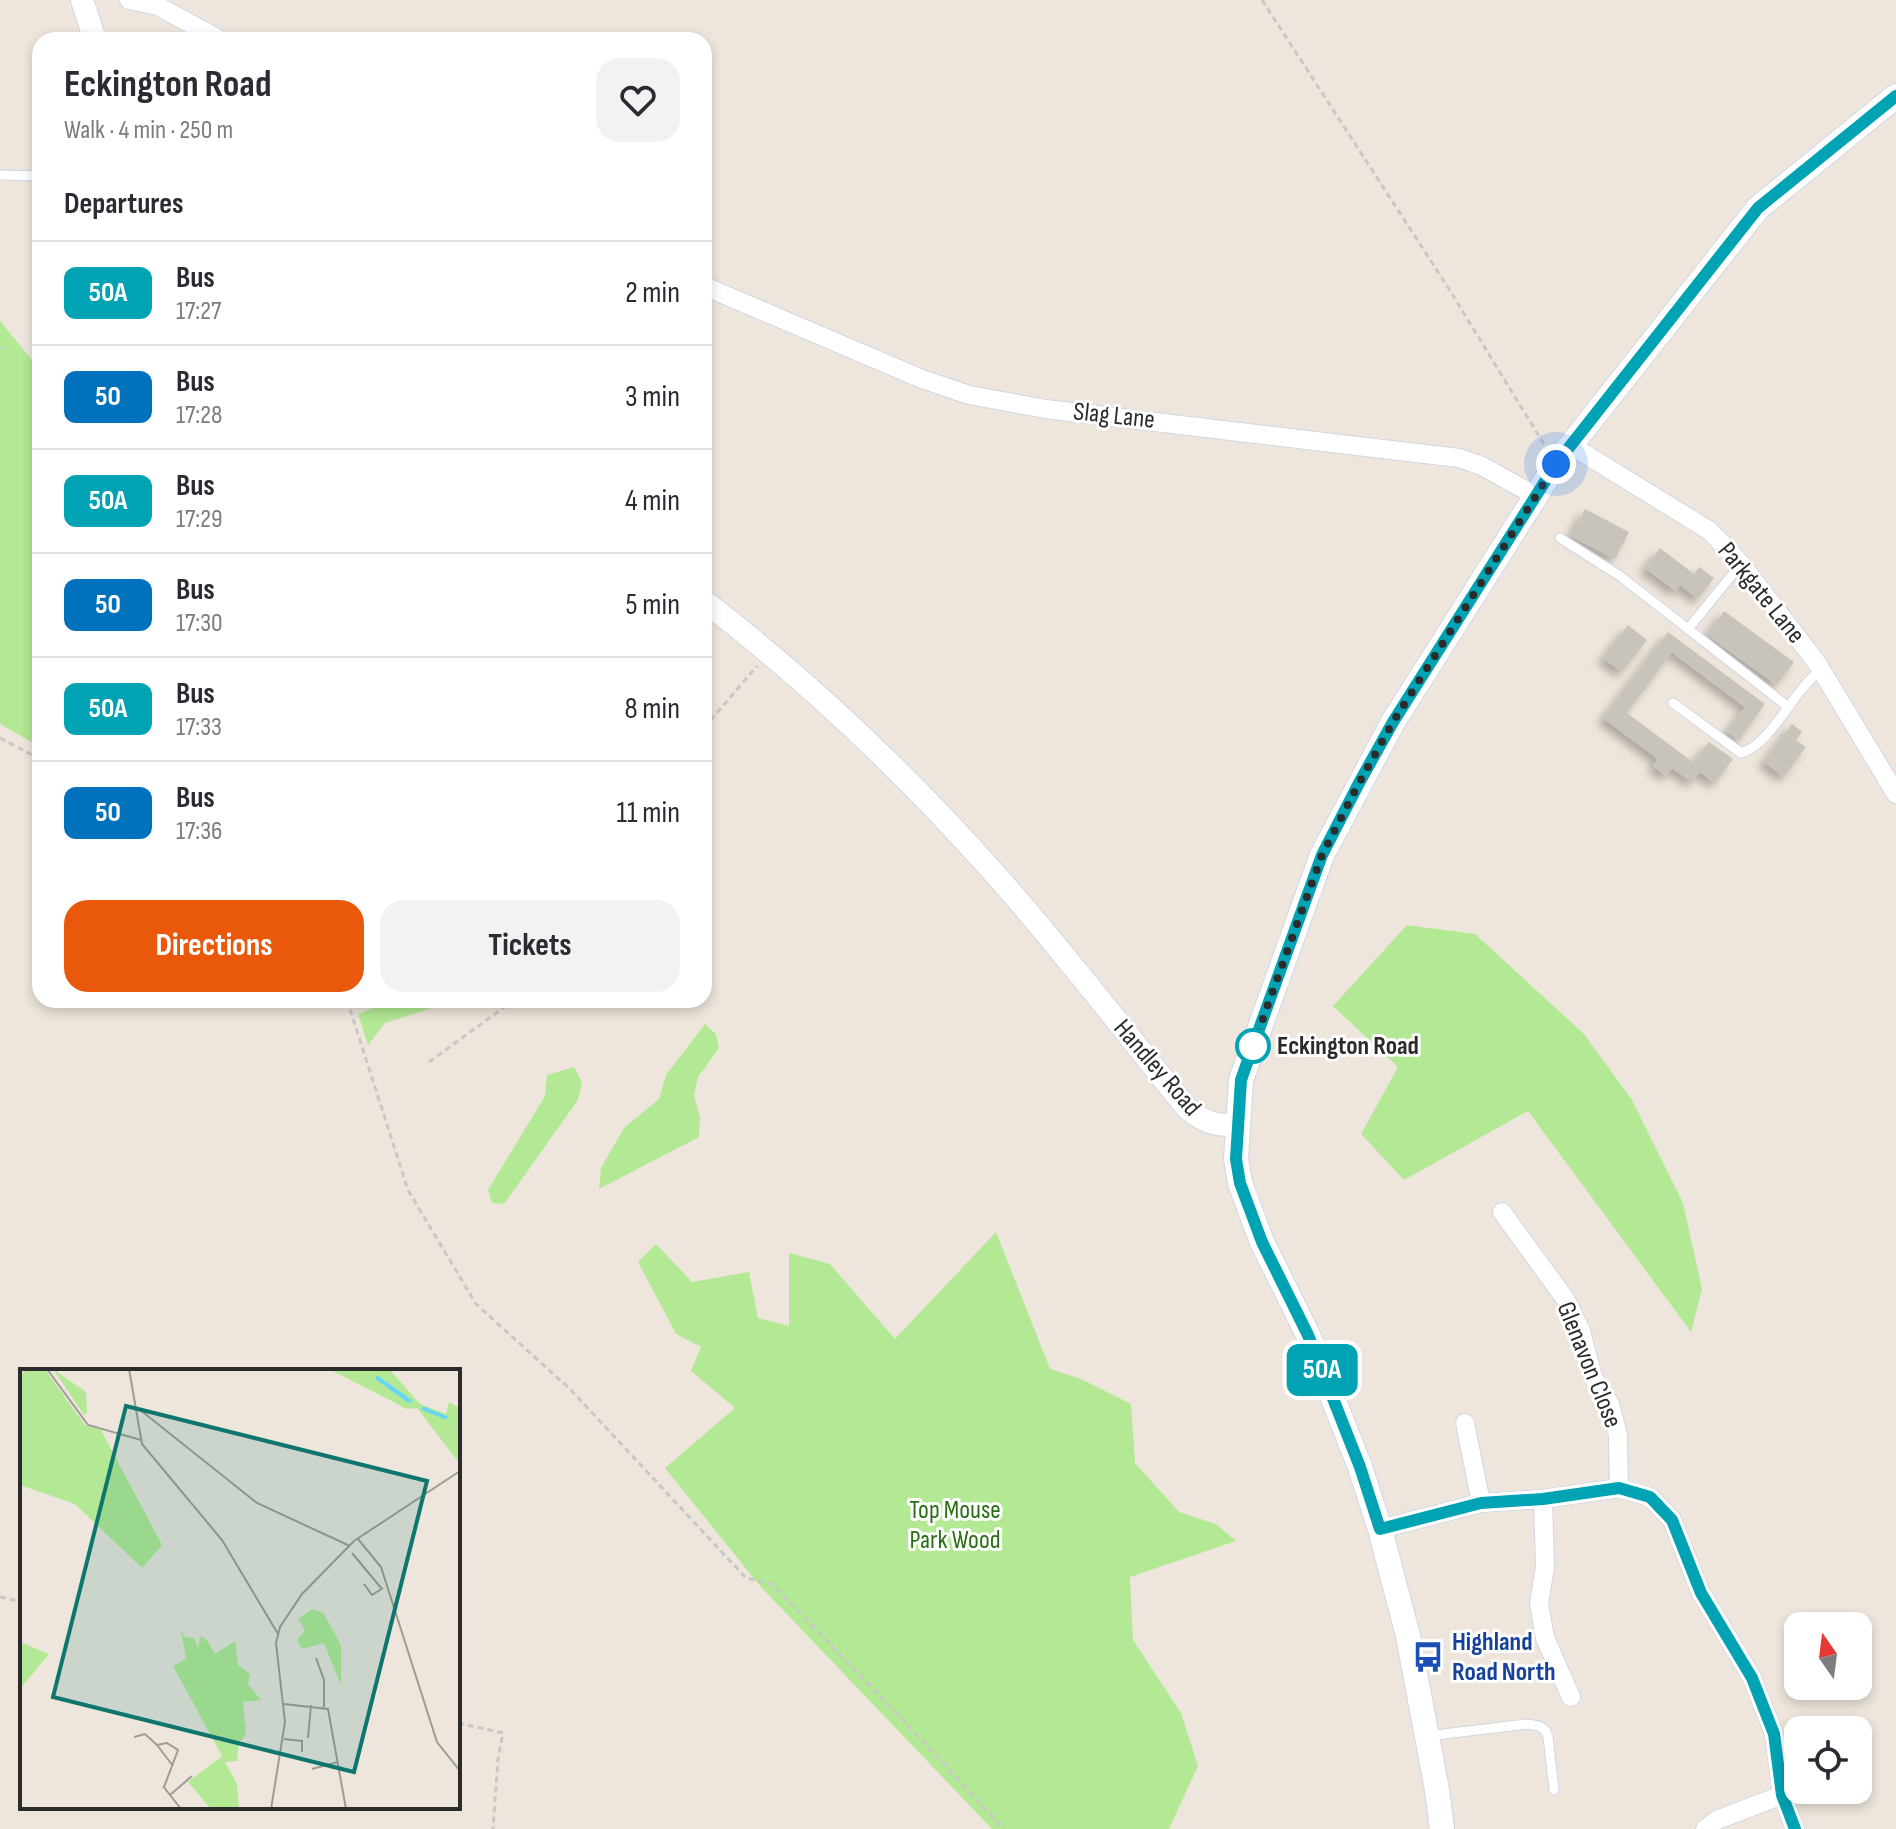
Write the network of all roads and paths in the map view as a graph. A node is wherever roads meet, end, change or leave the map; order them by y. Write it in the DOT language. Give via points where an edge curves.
graph roads {
  1 [pos="82,0"];
  2 [pos="129,0"];
  3 [pos="1262,0"];
  4 [pos="92,32"];
  5 [pos="205,32"];
  6 [pos="1896,96"];
  7 [pos="0,175"];
  8 [pos="32,176"];
  9 [pos="712,289"];
  10 [pos="1564,455"];
  11 [pos="1536,496"];
  12 [pos="1560,538"];
  13 [pos="1741,564"];
  14 [pos="712,607"];
  15 [pos="1688,629"];
  16 [pos="769,651"];
  17 [pos="1821,670"];
  18 [pos="1673,703"];
  19 [pos="1787,706"];
  20 [pos="712,719"];
  21 [pos="0,738"];
  22 [pos="32,755"];
  23 [pos="1896,794"];
  24 [pos="350,1008"];
  25 [pos="503,1008"];
  26 [pos="429,1062"];
  27 [pos="1237,1125"];
  28 [pos="1502,1212"];
  29 [pos="1465,1423"];
  30 [pos="1619,1488"];
  31 [pos="1543,1499"];
  32 [pos="1481,1503"];
  33 [pos="1380,1529"];
  34 [pos="0,1597"];
  35 [pos="20,1602"];
  36 [pos="1571,1697"];
  37 [pos="460,1723"];
  38 [pos="1427,1736"];
  39 [pos="1554,1790"];
  40 [pos="1782,1795"];
  41 [pos="493,1829"];
  42 [pos="1004,1829"];
  43 [pos="1442,1829"];
  44 [pos="1705,1829"];
  45 [pos="1795,1829"];
  1 -- 4 [label="street"];
  2 -- 5 [label="street" via="158,6"];
  3 -- 10 [label="path" via="1449,289"];
  6 -- 10 [label="main road" via="1758,208"];
  7 -- 8 [label="lane"];
  9 -- 11 [label="street, Slag Lane" via="969,395 1046,409 1459,458"];
  10 -- 11 [label="main road"];
  10 -- 13 [label="street, Parkgate Lane" via="1710,531"];
  11 -- 27 [label="main road" via="1393,722 1322,855 1241,1080"];
  12 -- 15 [label="lane"];
  13 -- 15 [label="lane"];
  13 -- 17 [label="street, Parkgate Lane"];
  14 -- 16 [label="street, Handley Road"];
  15 -- 19 [label="lane"];
  16 -- 20 [label="path"];
  16 -- 27 [label="street, Handley Road" via="865,739 995,874 1187,1108 1201,1120"];
  17 -- 19 [label="lane"];
  17 -- 23 [label="street, Parkgate Lane"];
  18 -- 19 [label="lane" via="1741,753 1763,739"];
  21 -- 22 [label="path"];
  24 -- 42 [label="path" via="408,1190 476,1304 570,1389 746,1578 772,1584"];
  25 -- 26 [label="path"];
  27 -- 33 [label="main road, Handley Road" via="1236,1159 1249,1211 1308,1335"];
  28 -- 30 [label="street, Glenavon Close" via="1566,1300 1581,1331 1593,1377 1610,1404 1618,1435"];
  29 -- 32 [label="street"];
  30 -- 31 [label="street"];
  30 -- 40 [label="street" via="1650,1497 1672,1520 1701,1593 1752,1678 1774,1734"];
  31 -- 32 [label="street"];
  31 -- 36 [label="street" via="1545,1567 1539,1603 1545,1638"];
  32 -- 33 [label="street"];
  33 -- 38 [label="main road, Handley Road"];
  34 -- 35 [label="path"];
  37 -- 41 [label="path" via="503,1733"];
  38 -- 39 [label="lane" via="1539,1726 1548,1737"];
  38 -- 43 [label="main road, Handley Road"];
  40 -- 44 [label="street"];
  40 -- 45 [label="street"];
}
